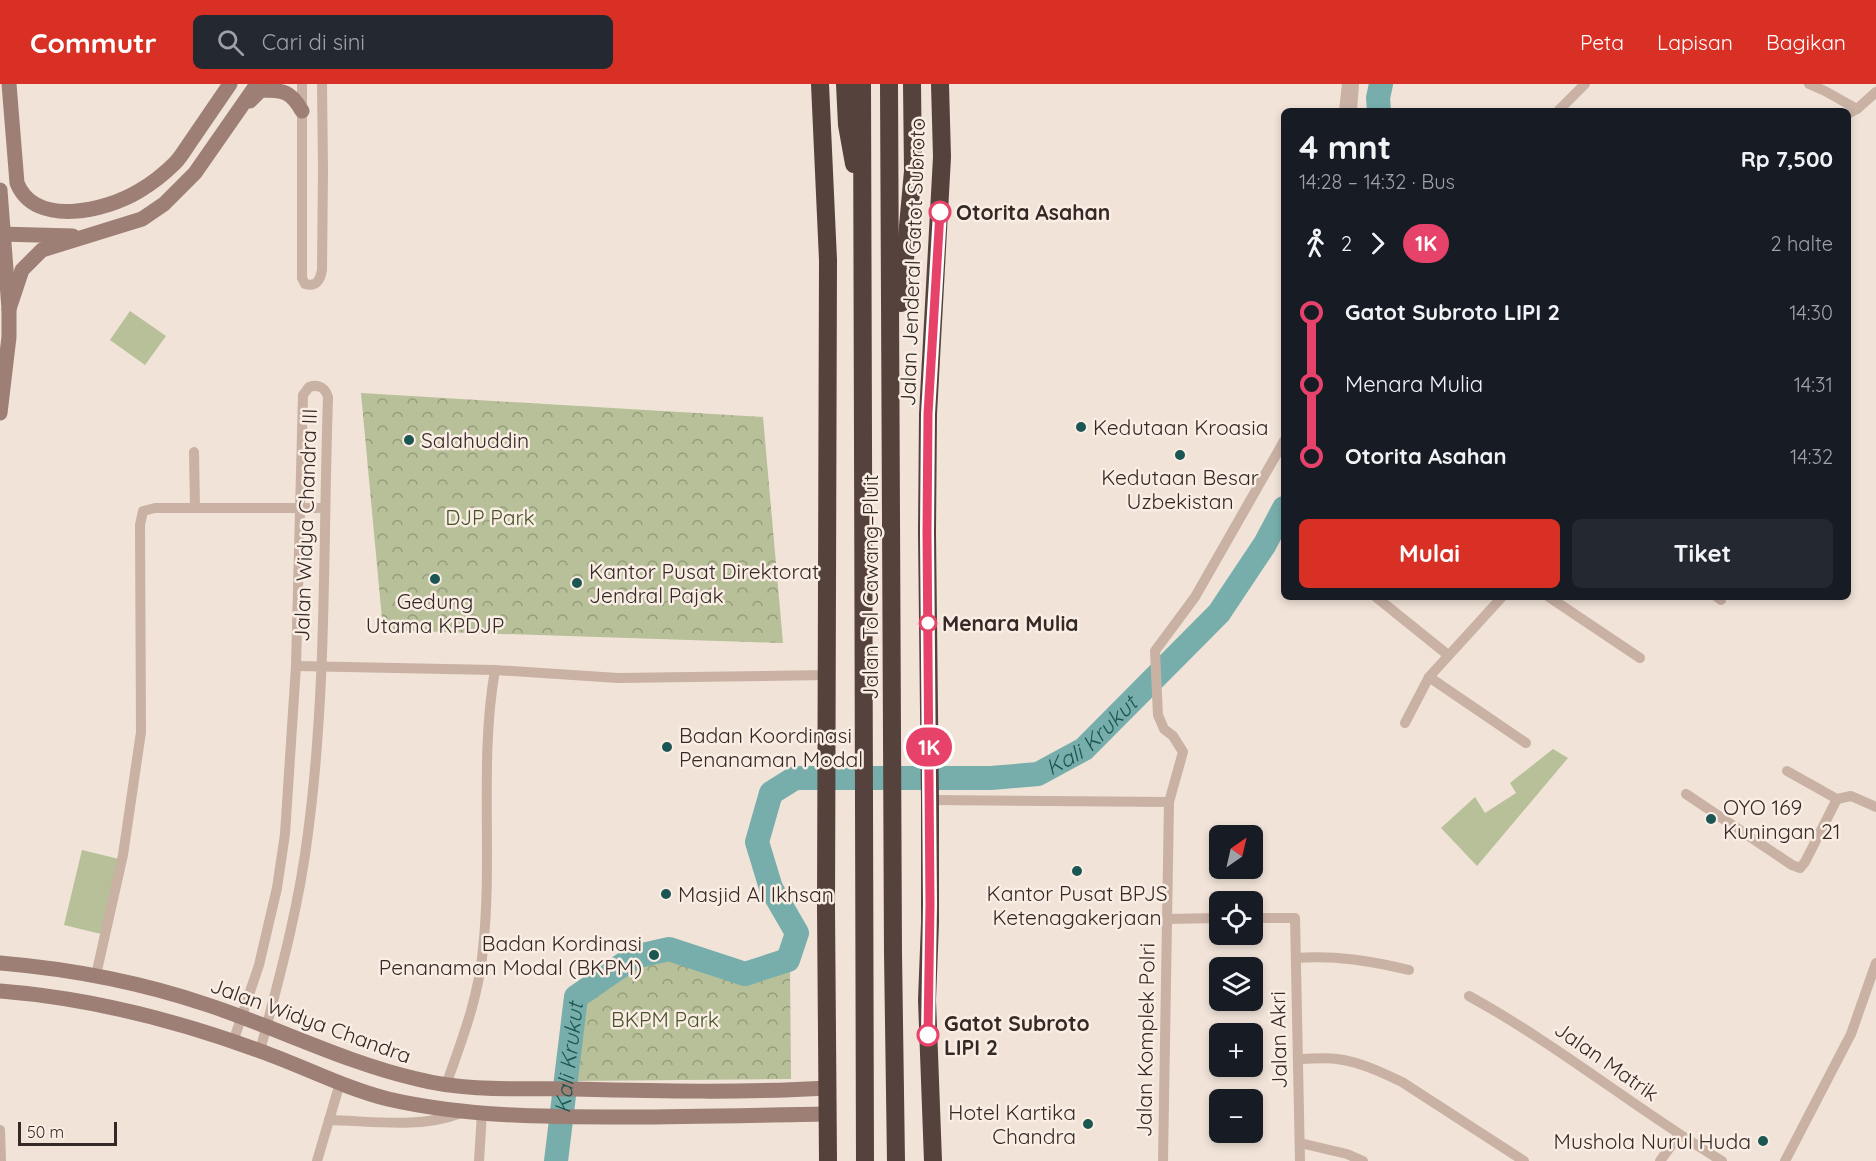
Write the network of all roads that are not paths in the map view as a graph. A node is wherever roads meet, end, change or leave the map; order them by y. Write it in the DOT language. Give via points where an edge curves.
graph roads {
  1 [pos="9,84"];
  2 [pos="230,84"];
  3 [pos="257,84"];
  4 [pos="302,84"];
  5 [pos="322,84"];
  6 [pos="820,84"];
  7 [pos="845,84"];
  8 [pos="862,84"];
  9 [pos="889,84"];
  10 [pos="912,84"];
  11 [pos="940,84"];
  12 [pos="1347,84"];
  13 [pos="1354,84"];
  14 [pos="1585,84"];
  15 [pos="1809,84"];
  16 [pos="0,90"];
  17 [pos="1876,92"];
  18 [pos="1344,108"];
  19 [pos="1352,108"];
  20 [pos="1561,108"];
  21 [pos="1849,108"];
  22 [pos="12,111"];
  23 [pos="240,111"];
  24 [pos="302,111"];
  25 [pos="1853,111"];
  26 [pos="0,190"];
  27 [pos="862,207"];
  28 [pos="2,234"];
  29 [pos="82,237"];
  30 [pos="0,291"];
  31 [pos="9,308"];
  32 [pos="892,412"];
  33 [pos="0,413"];
  34 [pos="1281,446"];
  35 [pos="194,452"];
  36 [pos="195,508"];
  37 [pos="301,508"];
  38 [pos="324,508"];
  39 [pos="1380,600"];
  40 [pos="1499,600"];
  41 [pos="1553,600"];
  42 [pos="1448,655"];
  43 [pos="1640,658"];
  44 [pos="296,666"];
  45 [pos="321,668"];
  46 [pos="495,670"];
  47 [pos="828,675"];
  48 [pos="1429,677"];
  49 [pos="1405,723"];
  50 [pos="1526,743"];
  51 [pos="1787,771"];
  52 [pos="930,793"];
  53 [pos="1686,794"];
  54 [pos="1837,799"];
  55 [pos="1169,802"];
  56 [pos="1876,807"];
  57 [pos="1209,918"];
  58 [pos="1263,918"];
  59 [pos="1166,919"];
  60 [pos="1296,958"];
  61 [pos="0,963"];
  62 [pos="1876,963"];
  63 [pos="1409,970"];
  64 [pos="96,975"];
  65 [pos="0,991"];
  66 [pos="1469,996"];
  67 [pos="241,1016"];
  68 [pos="267,1027"];
  69 [pos="233,1042"];
  70 [pos="260,1051"];
  71 [pos="1298,1059"];
  72 [pos="340,1083"];
  73 [pos="446,1085"];
  74 [pos="828,1088"];
  75 [pos="722,1090"];
  76 [pos="474,1112"];
  77 [pos="828,1114"];
  78 [pos="723,1116"];
  79 [pos="329,1120"];
  80 [pos="0,1130"];
  81 [pos="1679,1135"];
  82 [pos="1300,1143"];
  83 [pos="1,1161"];
  84 [pos="317,1161"];
  85 [pos="479,1161"];
  86 [pos="828,1161"];
  87 [pos="865,1161"];
  88 [pos="896,1161"];
  89 [pos="933,1161"];
  90 [pos="1163,1161"];
  91 [pos="1300,1161"];
  92 [pos="1363,1161"];
  93 [pos="1524,1161"];
  94 [pos="1660,1161"];
  95 [pos="1722,1161"];
  96 [pos="1785,1161"];
  1 -- 22 [label="street"];
  2 -- 22 [label="street" via="176,162 138,192 79,212 57,212 22,194 17,183"];
  3 -- 23 [label="street"];
  4 -- 24 [label="street"];
  5 -- 24 [label="street" via="322,270 319,281 310,285 302,278"];
  6 -- 47 [label="highway" via="828,260"];
  7 -- 27 [label="highway" via="846,125"];
  8 -- 27 [label="highway, Jalan Tol Cawang–Pluit"];
  9 -- 32 [label="highway, Jalan Tol Cawang–Pluit"];
  10 -- 32 [label="highway" via="913,171"];
  11 -- 52 [label="highway, Jalan Jenderal Gatot Subroto" via="942,162 928,414"];
  12 -- 18 [label="street"];
  13 -- 19 [label="street"];
  14 -- 20 [label="street"];
  15 -- 21 [label="street" via="1826,90"];
  16 -- 22 [label="street"];
  17 -- 25 [label="street"];
  23 -- 24 [label="street" via="261,90 284,90"];
  23 -- 29 [label="street" via="195,173 164,204 142,219"];
  26 -- 28 [label="street"];
  27 -- 87 [label="highway, Jalan Tol Cawang–Pluit"];
  28 -- 29 [label="street"];
  28 -- 31 [label="street"];
  29 -- 31 [label="street" via="42,250 33,257 22,270"];
  30 -- 31 [label="street"];
  31 -- 33 [label="street"];
  32 -- 88 [label="highway, Jalan Tol Cawang–Pluit"];
  34 -- 55 [label="street, Jalan Komplek Polri" via="1195,597 1155,651 1158,715 1183,752"];
  35 -- 36 [label="street"];
  36 -- 37 [label="street"];
  36 -- 64 [label="street" via="155,508 143,511 140,518 141,732 123,855"];
  37 -- 38 [label="street"];
  37 -- 38 [label="street, Jalan Widya Chandra III" via="303,395 314,385 323,388 328,397"];
  37 -- 44 [label="street, Jalan Widya Chandra III"];
  38 -- 45 [label="street, Jalan Widya Chandra III"];
  39 -- 42 [label="street"];
  40 -- 42 [label="street"];
  41 -- 43 [label="street"];
  42 -- 48 [label="street"];
  44 -- 45 [label="street"];
  44 -- 67 [label="street, Jalan Widya Chandra III" via="285,834 277,888 259,965"];
  45 -- 46 [label="street"];
  45 -- 68 [label="street, Jalan Widya Chandra III" via="308,834 293,927"];
  46 -- 47 [label="street" via="618,678"];
  46 -- 73 [label="street" via="488,741 483,949 467,1029"];
  47 -- 74 [label="highway"];
  48 -- 49 [label="street"];
  48 -- 50 [label="street"];
  51 -- 54 [label="street"];
  52 -- 55 [label="street"];
  52 -- 89 [label="highway, Jalan Jenderal Gatot Subroto" via="927,1000"];
  53 -- 54 [label="street" via="1800,868"];
  54 -- 56 [label="street" via="1851,796"];
  55 -- 59 [label="street, Jalan Komplek Polri"];
  57 -- 59 [label="street, Jalan Komplek Polri"];
  58 -- 60 [label="street, Jalan Akri" via="1295,918"];
  59 -- 90 [label="street, Jalan Komplek Polri"];
  60 -- 63 [label="street" via="1344,957"];
  60 -- 71 [label="street, Jalan Akri"];
  61 -- 64 [label="street, Jalan Widya Chandra"];
  62 -- 96 [label="street" via="1851,1034"];
  64 -- 67 [label="street, Jalan Widya Chandra" via="164,991"];
  65 -- 69 [label="street" via="100,1004"];
  66 -- 81 [label="street, Jalan Matrik" via="1508,1017"];
  67 -- 68 [label="street, Jalan Widya Chandra"];
  67 -- 69 [label="street, Jalan Widya Chandra III"];
  68 -- 70 [label="street, Jalan Widya Chandra III"];
  68 -- 73 [label="street, Jalan Widya Chandra" via="377,1069"];
  69 -- 70 [label="street"];
  70 -- 72 [label="street"];
  71 -- 82 [label="street, Jalan Akri"];
  71 -- 93 [label="street" via="1336,1059 1380,1072 1402,1082"];
  72 -- 76 [label="street" via="387,1098"];
  72 -- 79 [label="street"];
  73 -- 75 [label="street, Jalan Widya Chandra"];
  74 -- 75 [label="street, Jalan Widya Chandra"];
  74 -- 77 [label="highway"];
  75 -- 78 [label="street"];
  76 -- 78 [label="street" via="543,1117"];
  76 -- 79 [label="street" via="412,1123"];
  76 -- 85 [label="street"];
  77 -- 78 [label="street"];
  77 -- 86 [label="highway"];
  79 -- 84 [label="street"];
  80 -- 83 [label="street"];
  81 -- 94 [label="street"];
  81 -- 95 [label="street, Jalan Matrik"];
  82 -- 91 [label="street, Jalan Akri"];
  82 -- 92 [label="street"];
}
